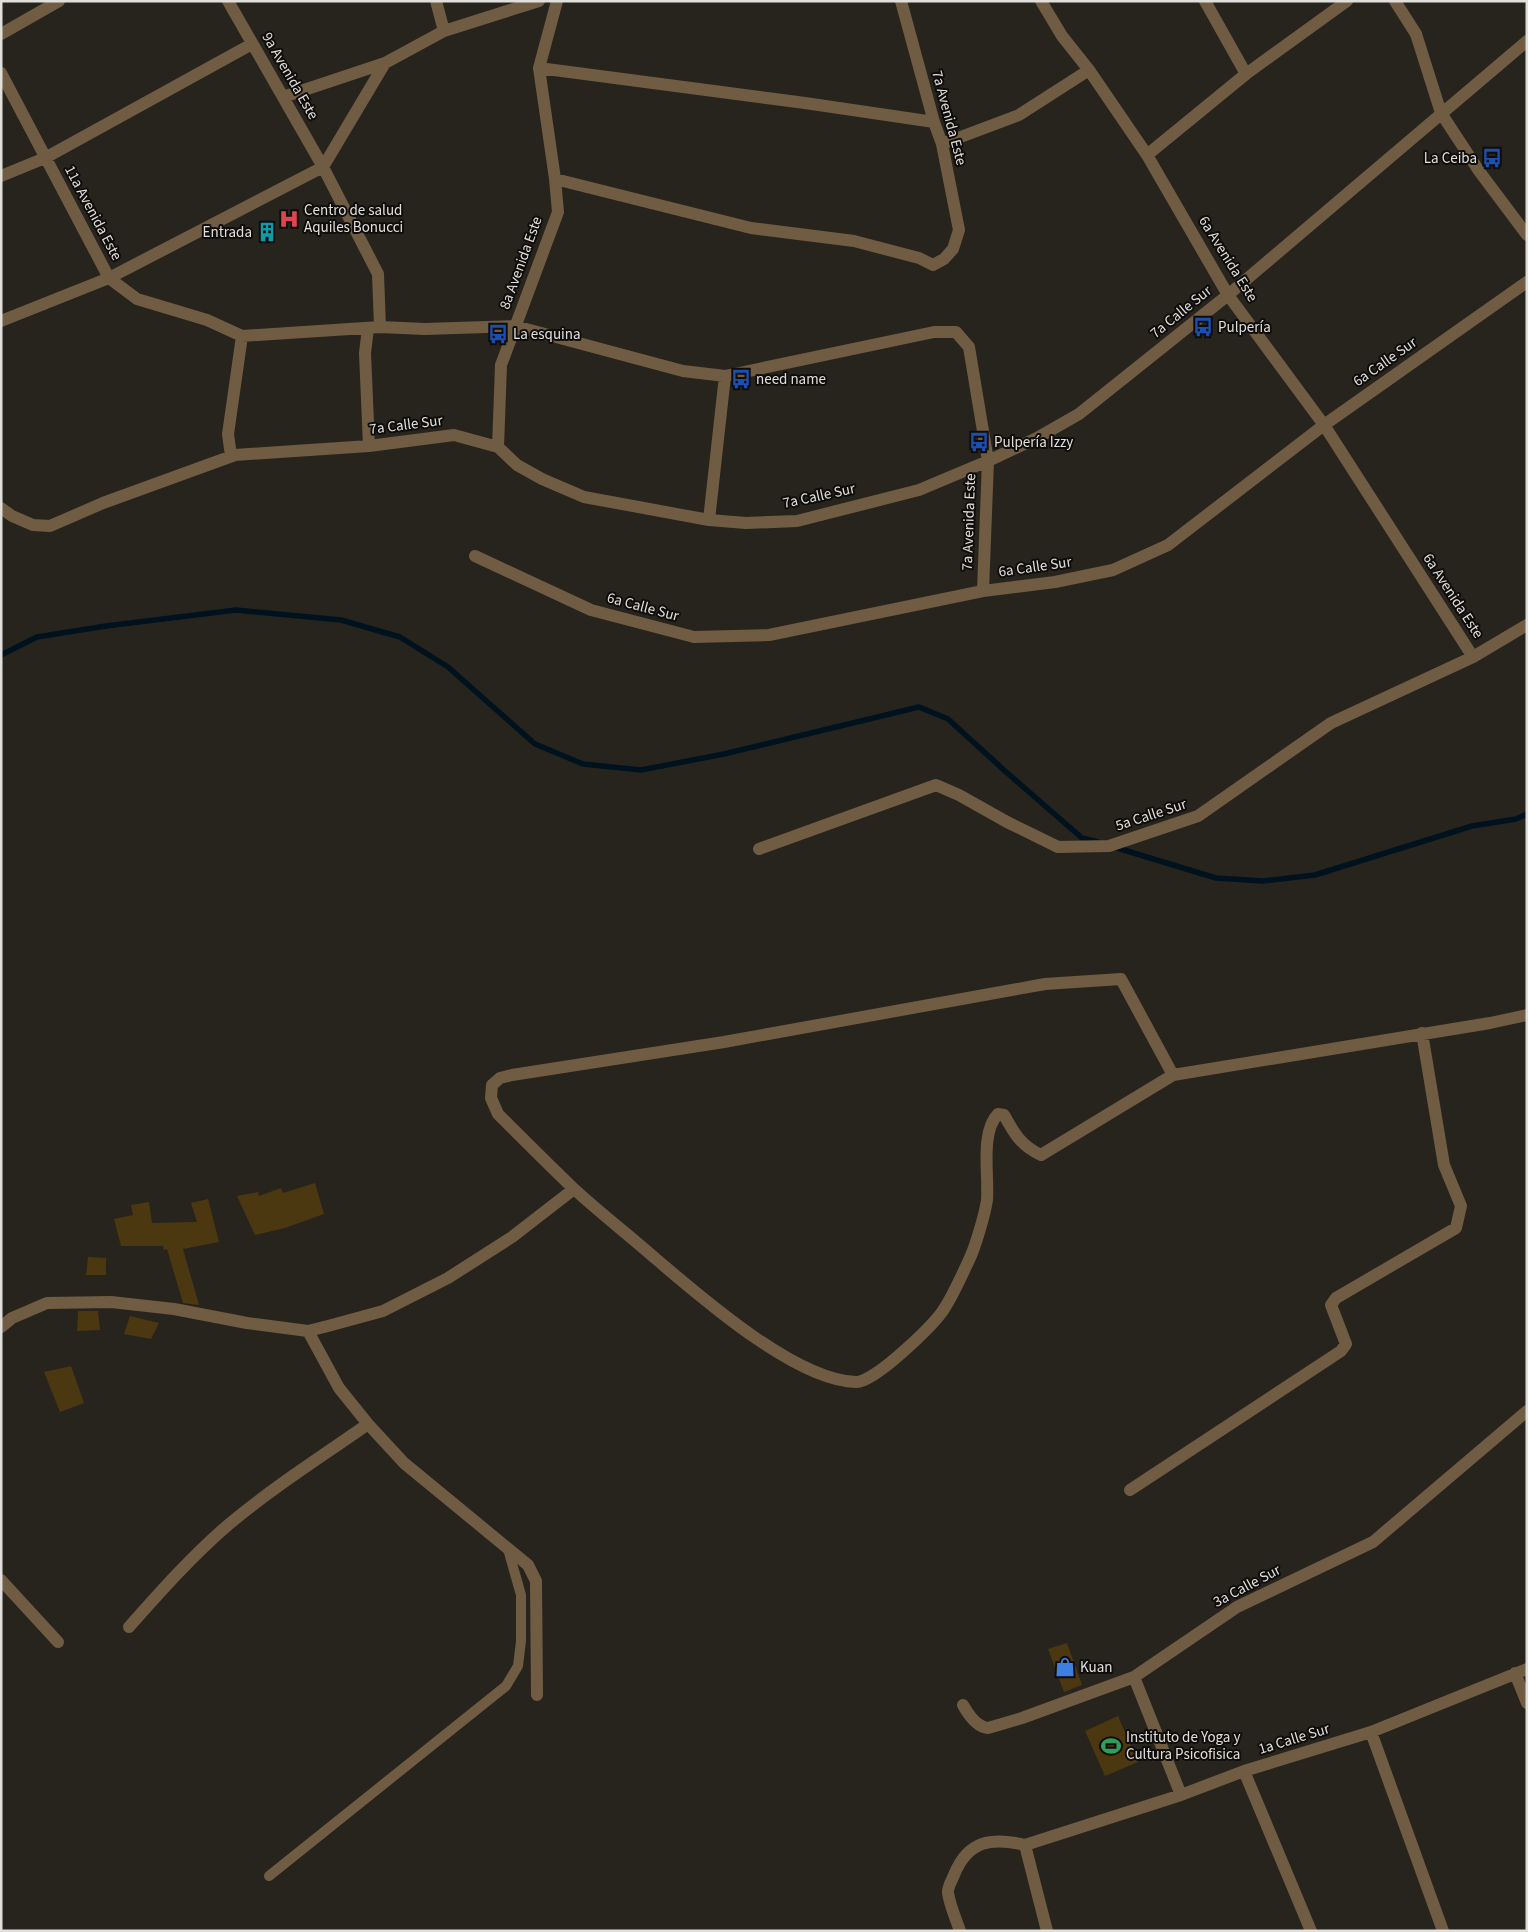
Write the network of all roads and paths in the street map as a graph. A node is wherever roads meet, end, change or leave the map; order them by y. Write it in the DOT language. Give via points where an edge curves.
graph roads {
  1 [pos="59,1"];
  2 [pos="228,1"];
  3 [pos="436,1"];
  4 [pos="540,1"];
  5 [pos="557,1"];
  6 [pos="900,1"];
  7 [pos="1041,1"];
  8 [pos="1205,1"];
  9 [pos="1347,1"];
  10 [pos="1395,1"];
  11 [pos="444,31"];
  12 [pos="1,34"];
  13 [pos="1527,41"];
  14 [pos="252,44"];
  15 [pos="385,63"];
  16 [pos="538,68"];
  17 [pos="1089,70"];
  18 [pos="1,73"];
  19 [pos="1246,74"];
  20 [pos="283,98"];
  21 [pos="1441,114"];
  22 [pos="934,122"];
  23 [pos="942,144"];
  24 [pos="1147,155"];
  25 [pos="45,158"];
  26 [pos="323,167"];
  27 [pos="1,176"];
  28 [pos="555,179"];
  29 [pos="1527,235"];
  30 [pos="110,278"];
  31 [pos="1527,282"];
  32 [pos="1228,295"];
  33 [pos="1,321"];
  34 [pos="515,326"];
  35 [pos="374,328"];
  36 [pos="242,336"];
  37 [pos="725,376"];
  38 [pos="1324,425"];
  39 [pos="369,446"];
  40 [pos="498,447"];
  41 [pos="231,456"];
  42 [pos="988,461"];
  43 [pos="1,508"];
  44 [pos="709,520"];
  45 [pos="475,556"];
  46 [pos="983,591"];
  47 [pos="1527,625"];
  48 [pos="1473,657"];
  49 [pos="759,849"];
  50 [pos="1527,1015"];
  51 [pos="1422,1033"];
  52 [pos="1173,1075"];
  53 [pos="574,1189"];
  54 [pos="1,1327"];
  55 [pos="308,1330"];
  56 [pos="1527,1411"];
  57 [pos="368,1424"];
  58 [pos="1130,1490"];
  59 [pos="508,1549"];
  60 [pos="1,1580"];
  61 [pos="129,1627"];
  62 [pos="58,1642"];
  63 [pos="1521,1671"];
  64 [pos="1134,1677"];
  65 [pos="537,1695"];
  66 [pos="1527,1703"];
  67 [pos="963,1705"];
  68 [pos="1371,1732"];
  69 [pos="1244,1771"];
  70 [pos="1181,1795"];
  71 [pos="1024,1845"];
  72 [pos="270,1876"];
  73 [pos="960,1931"];
  74 [pos="1046,1931"];
  75 [pos="1311,1931"];
  76 [pos="1443,1931"];
  1 -- 12 [label="street"];
  2 -- 14 [label="street, 9a Avenida Este"];
  3 -- 11 [label="street"];
  4 -- 11 [label="street"];
  5 -- 16 [label="street, 8a Avenida Este"];
  6 -- 22 [label="street, 7a Avenida Este"];
  7 -- 17 [label="street, 6a Avenida Este" via="1062,36"];
  8 -- 19 [label="street"];
  9 -- 19 [label="street"];
  10 -- 21 [label="street" via="1416,34"];
  11 -- 15 [label="street"];
  13 -- 21 [label="street, 7a Calle Sur"];
  14 -- 20 [label="street, 9a Avenida Este"];
  14 -- 25 [label="street"];
  15 -- 20 [label="street"];
  15 -- 26 [label="street"];
  16 -- 22 [label="street"];
  16 -- 28 [label="street, 8a Avenida Este"];
  17 -- 23 [label="street" via="1019,115"];
  17 -- 24 [label="street, 6a Avenida Este"];
  18 -- 25 [label="street, 11a Avenida Este"];
  19 -- 24 [label="street"];
  20 -- 26 [label="street, 9a Avenida Este"];
  21 -- 29 [label="street"];
  21 -- 32 [label="street, 7a Calle Sur"];
  22 -- 23 [label="street, 7a Avenida Este"];
  23 -- 28 [label="street, 7a Avenida Este" via="959,230 953,249 944,260 933,264 854,241 751,228"];
  24 -- 32 [label="street, 6a Avenida Este"];
  25 -- 27 [label="street"];
  25 -- 30 [label="street, 11a Avenida Este"];
  26 -- 30 [label="street"];
  26 -- 35 [label="street, 9a Avenida Este" via="378,274"];
  28 -- 34 [label="street, 8a Avenida Este" via="558,212"];
  30 -- 33 [label="street"];
  30 -- 36 [label="street, 11a Avenida Este" via="137,298 207,320"];
  31 -- 38 [label="street, 6a Calle Sur"];
  32 -- 38 [label="street, 6a Avenida Este"];
  32 -- 42 [label="street, 7a Calle Sur" via="1079,414"];
  34 -- 35 [label="street, 11a Avenida Este"];
  34 -- 37 [label="street, 7a Avenida Este" via="683,371"];
  34 -- 40 [label="street, 8a Avenida Este" via="501,365"];
  35 -- 36 [label="street, 11a Avenida Este"];
  35 -- 39 [label="street, 9a Avenida Este" via="365,353"];
  36 -- 41 [label="street" via="228,434"];
  37 -- 42 [label="street, 7a Avenida Este" via="934,332 956,332 969,347"];
  37 -- 44 [label="street"];
  38 -- 46 [label="street, 6a Calle Sur" via="1168,544 1113,570 1055,582"];
  38 -- 48 [label="street, 6a Avenida Este"];
  39 -- 40 [label="street, 7a Calle Sur" via="454,435"];
  39 -- 41 [label="street, 7a Calle Sur"];
  40 -- 44 [label="street, 7a Calle Sur" via="517,464 542,479 584,496"];
  41 -- 43 [label="street, 7a Calle Sur" via="50,526 33,525"];
  42 -- 44 [label="street, 7a Calle Sur" via="919,490 797,521 746,523"];
  42 -- 46 [label="street, 7a Avenida Este"];
  45 -- 46 [label="street, 6a Calle Sur" via="591,610 694,637 769,635"];
  47 -- 48 [label="street, 5a Calle Sur"];
  48 -- 49 [label="street, 5a Calle Sur" via="1331,723 1198,816 1109,846 1058,847 936,785"];
  50 -- 51 [label="street"];
  51 -- 52 [label="street"];
  51 -- 58 [label="street" via="1444,1165 1461,1206 1456,1228 1336,1298 1331,1305 1346,1344 1341,1351"];
  52 -- 53 [label="street" via="1041,1155 1029,1150 1004,1115 998,1114 988,1131 986,1202 970,1257 942,1312 880,1371 858,1383 829,1377 792,1361 743,1328 701,1297"];
  52 -- 53 [label="street" via="1121,979 1045,984 724,1042 500,1078 492,1085 491,1098 498,1114"];
  53 -- 55 [label="street" via="512,1237 448,1278 383,1311"];
  54 -- 55 [label="street" via="12,1318 47,1303 111,1302"];
  55 -- 57 [label="street" via="339,1388"];
  56 -- 64 [label="street, 3a Calle Sur" via="1373,1542 1237,1607"];
  57 -- 59 [label="street" via="404,1463"];
  57 -- 61 [label="street" via="229,1524 186,1563"];
  59 -- 65 [label="street" via="528,1565 536,1581"];
  59 -- 72 [label="lane" via="521,1595 521,1641 518,1666 506,1686"];
  60 -- 62 [label="street"];
  63 -- 66 [label="street"];
  63 -- 68 [label="street, 1a Calle Sur"];
  64 -- 67 [label="street, 3a Calle Sur" via="988,1728 978,1724"];
  64 -- 70 [label="street"];
  68 -- 69 [label="street, 1a Calle Sur"];
  68 -- 76 [label="street"];
  69 -- 70 [label="street, 1a Calle Sur"];
  69 -- 75 [label="street"];
  70 -- 71 [label="street, 1a Calle Sur"];
  71 -- 73 [label="street, 1a Calle Sur" via="1005,1840 989,1841 972,1848 958,1865 947,1891"];
  71 -- 74 [label="street"];
}
